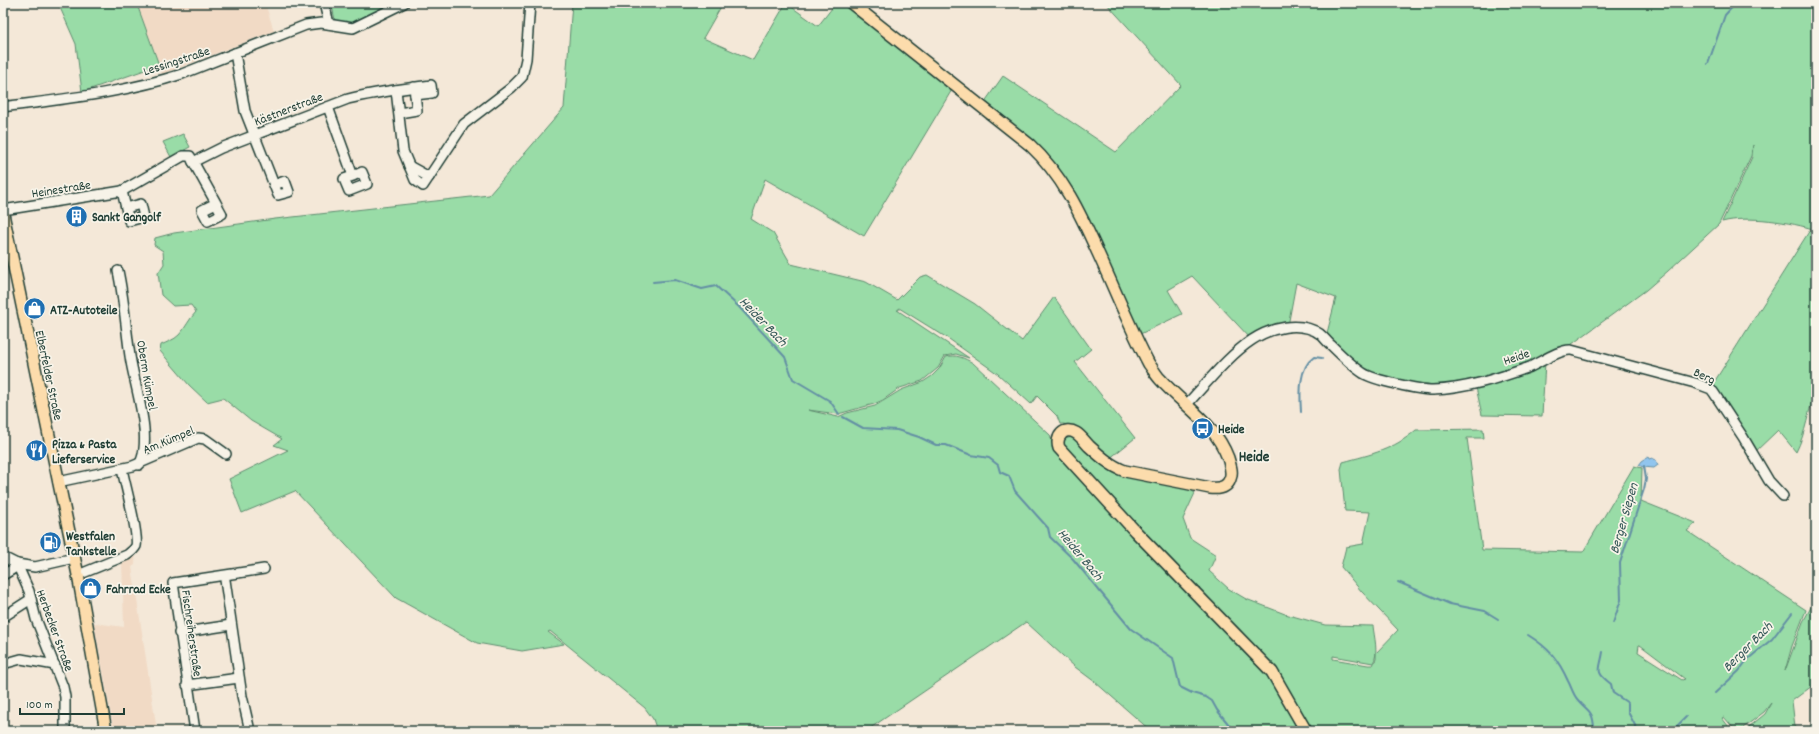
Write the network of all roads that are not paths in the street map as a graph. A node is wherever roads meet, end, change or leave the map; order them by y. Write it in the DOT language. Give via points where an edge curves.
graph roads {
  1 [pos="324,3"];
  2 [pos="404,3"];
  3 [pos="530,3"];
  4 [pos="851,3"];
  5 [pos="329,24"];
  6 [pos="235,53"];
  7 [pos="396,90"];
  8 [pos="3,107"];
  9 [pos="328,107"];
  10 [pos="399,113"];
  11 [pos="254,135"];
  12 [pos="194,162"];
  13 [pos="353,176"];
  14 [pos="274,185"];
  15 [pos="122,191"];
  16 [pos="216,203"];
  17 [pos="126,208"];
  18 [pos="3,210"];
  19 [pos="3,214"];
  20 [pos="118,271"];
  21 [pos="1566,350"];
  22 [pos="1187,404"];
  23 [pos="226,454"];
  24 [pos="139,465"];
  25 [pos="122,469"];
  26 [pos="58,482"];
  27 [pos="1783,496"];
  28 [pos="3,557"];
  29 [pos="74,558"];
  30 [pos="17,564"];
  31 [pos="264,569"];
  32 [pos="3,575"];
  33 [pos="78,575"];
  34 [pos="225,580"];
  35 [pos="31,599"];
  36 [pos="3,617"];
  37 [pos="231,625"];
  38 [pos="179,633"];
  39 [pos="3,664"];
  40 [pos="55,665"];
  41 [pos="239,678"];
  42 [pos="187,685"];
  43 [pos="65,731"];
  44 [pos="106,731"];
  45 [pos="195,731"];
  46 [pos="250,731"];
  47 [pos="1306,731"];
  1 -- 5 [label="street"];
  2 -- 5 [label="street, Lessingstraße" via="353,28"];
  3 -- 10 [label="street" via="526,59 522,77 464,124 423,186 415,180 403,151"];
  4 -- 22 [label="main road" via="1044,159 1063,182 1076,204 1149,364 1161,380"];
  5 -- 6 [label="street, Lessingstraße" via="311,24"];
  6 -- 8 [label="street, Lessingstraße" via="161,81 94,96"];
  6 -- 11 [label="street" via="245,111"];
  7 -- 9 [label="street, Kästnerstraße" via="362,95"];
  7 -- 10 [label="street"];
  7 -- 10 [label="street, Kästnerstraße" via="415,91 417,110"];
  9 -- 11 [label="street, Kästnerstraße"];
  9 -- 13 [label="street"];
  11 -- 12 [label="street, Kästnerstraße"];
  11 -- 14 [label="street"];
  12 -- 15 [label="street, Heinestraße" via="190,156 183,156"];
  12 -- 16 [label="street"];
  15 -- 17 [label="street"];
  15 -- 18 [label="street, Heinestraße"];
  19 -- 26 [label="main road, Elberfelder Straße"];
  20 -- 24 [label="street, Oberm Kümpel" via="130,358 143,421 144,455"];
  21 -- 22 [label="street, Heide" via="1516,372 1458,388 1429,390 1364,374 1321,335 1292,326 1275,329 1252,340"];
  21 -- 27 [label="street, Berg" via="1580,351 1711,389 1743,436 1769,481"];
  22 -- 47 [label="main road" via="1211,429 1221,444 1231,474 1229,483 1221,488 1135,474 1112,465 1073,432 1064,432 1059,437 1058,446 1272,672"];
  23 -- 24 [label="street, Am Kümpel" via="205,439 198,438"];
  24 -- 25 [label="street"];
  25 -- 26 [label="street"];
  25 -- 33 [label="street" via="136,545 127,555"];
  26 -- 29 [label="main road, Elberfelder Straße"];
  28 -- 30 [label="street"];
  29 -- 30 [label="street" via="35,567"];
  29 -- 33 [label="main road, Elberfelder Straße"];
  30 -- 32 [label="street"];
  30 -- 35 [label="street, Herbecker Straße"];
  31 -- 38 [label="street, Fischreiherstraße" via="173,583"];
  33 -- 44 [label="main road, Elberfelder Straße"];
  34 -- 37 [label="street"];
  35 -- 36 [label="street"];
  35 -- 40 [label="street, Herbecker Straße" via="36,619"];
  37 -- 38 [label="street"];
  37 -- 41 [label="street"];
  38 -- 42 [label="street, Fischreiherstraße"];
  39 -- 40 [label="street" via="21,659"];
  40 -- 43 [label="street, Herbecker Straße" via="65,697"];
  41 -- 42 [label="street"];
  41 -- 46 [label="street"];
  42 -- 45 [label="street, Fischreiherstraße"];
}
